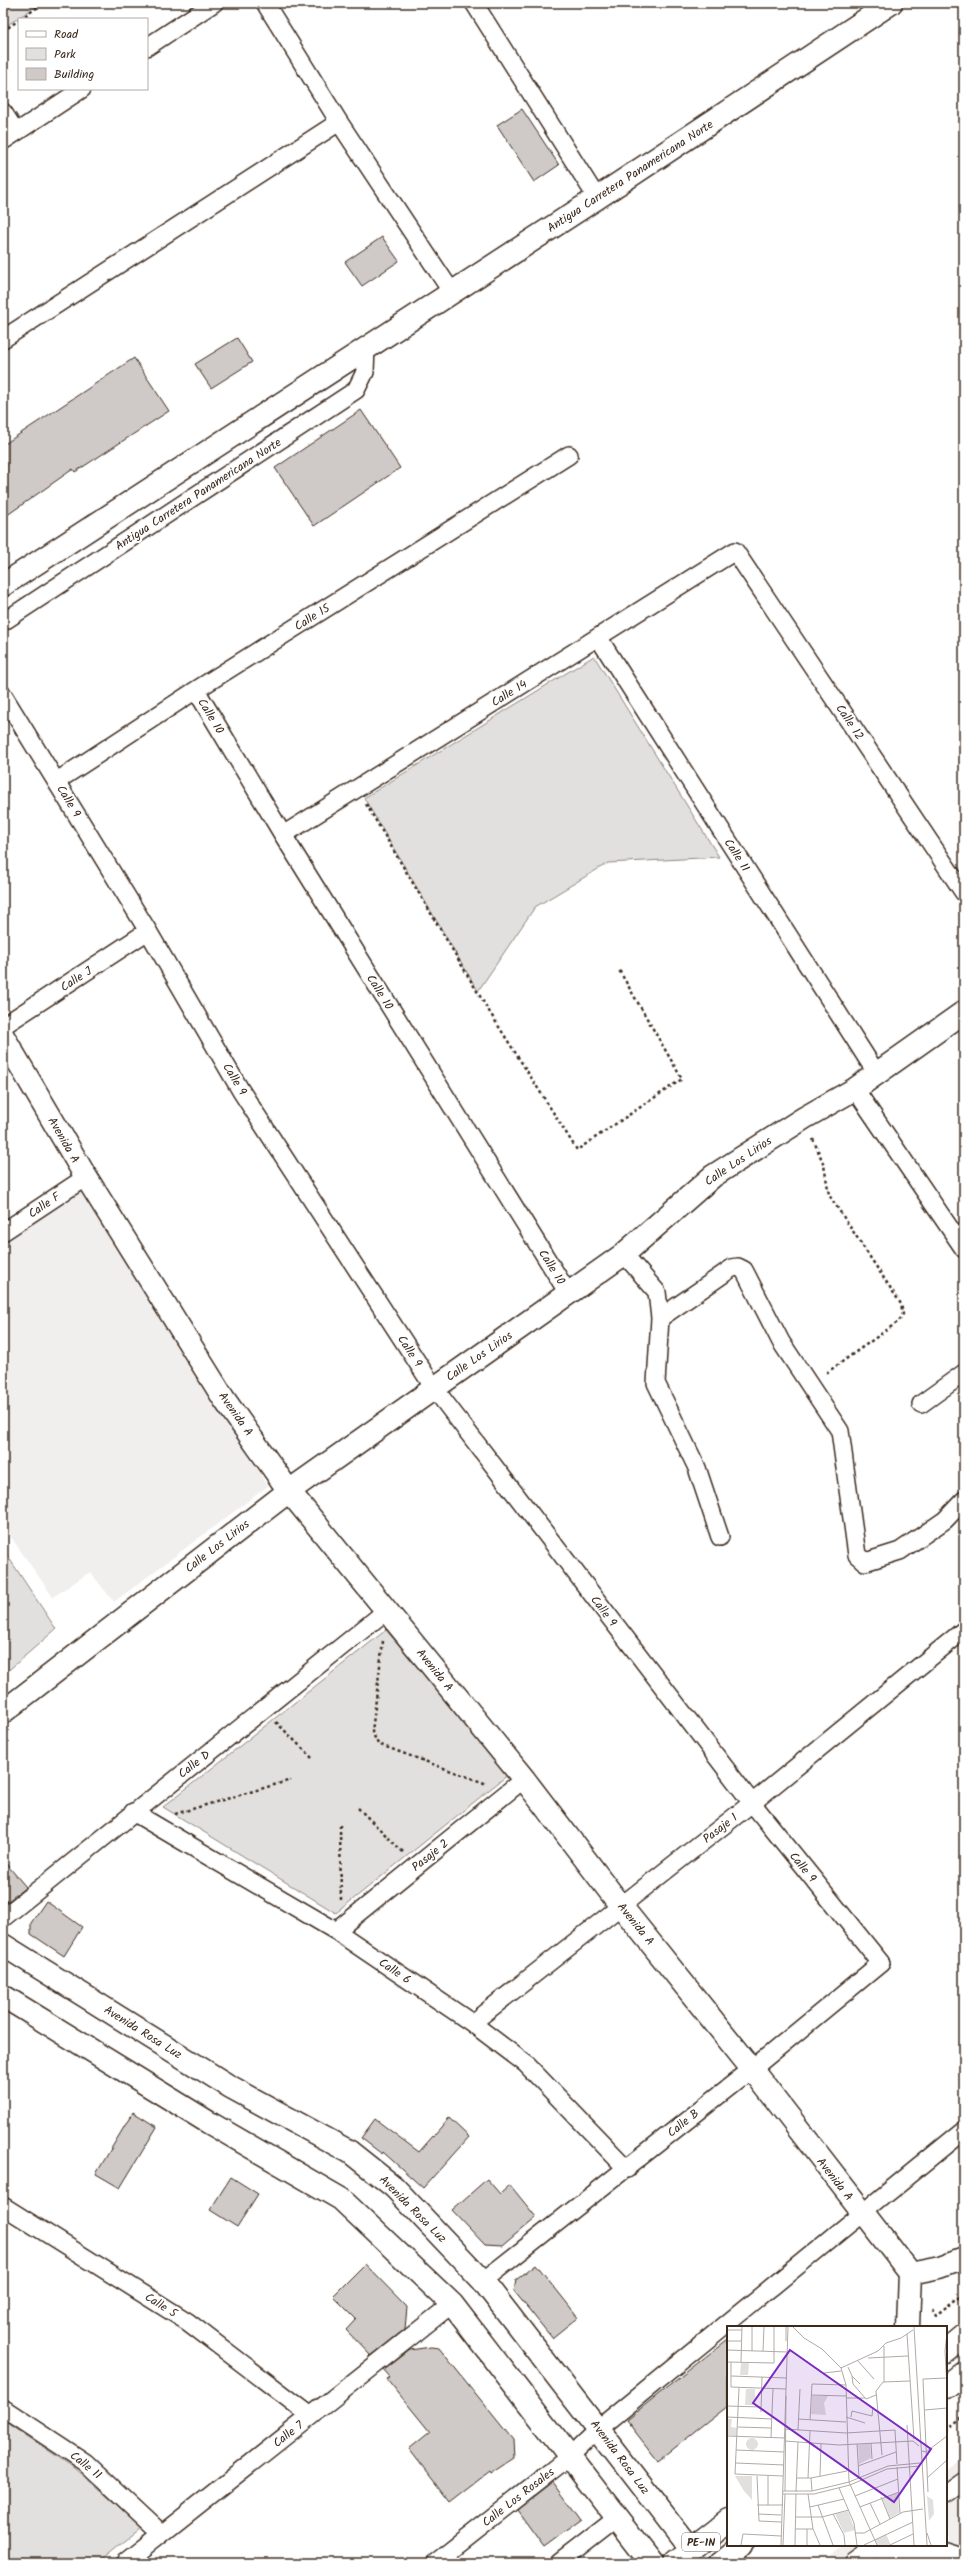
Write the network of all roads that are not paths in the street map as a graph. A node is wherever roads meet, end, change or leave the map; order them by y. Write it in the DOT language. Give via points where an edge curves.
graph roads {
  1 [pos="214,3"];
  2 [pos="265,3"];
  3 [pos="474,3"];
  4 [pos="891,3"];
  5 [pos="148,46"];
  6 [pos="80,90"];
  7 [pos="3,112"];
  8 [pos="339,122"];
  9 [pos="10,136"];
  10 [pos="597,198"];
  11 [pos="452,291"];
  12 [pos="3,339"];
  13 [pos="366,347"];
  14 [pos="568,455"];
  15 [pos="736,550"];
  16 [pos="3,585"];
  17 [pos="3,622"];
  18 [pos="598,637"];
  19 [pos="196,690"];
  20 [pos="3,695"];
  21 [pos="57,781"];
  22 [pos="283,835"];
  23 [pos="964,893"];
  24 [pos="148,931"];
  25 [pos="964,1012"];
  26 [pos="3,1026"];
  27 [pos="3,1036"];
  28 [pos="877,1074"];
  29 [pos="855,1089"];
  30 [pos="86,1177"];
  31 [pos="3,1232"];
  32 [pos="964,1249"];
  33 [pos="624,1254"];
  34 [pos="568,1293"];
  35 [pos="660,1318"];
  36 [pos="964,1373"];
  37 [pos="434,1388"];
  38 [pos="921,1404"];
  39 [pos="289,1491"];
  40 [pos="964,1500"];
  41 [pos="720,1536"];
  42 [pos="386,1611"];
  43 [pos="964,1630"];
  44 [pos="3,1712"];
  45 [pos="516,1785"];
  46 [pos="752,1803"];
  47 [pos="133,1812"];
  48 [pos="621,1906"];
  49 [pos="3,1918"];
  50 [pos="338,1928"];
  51 [pos="3,1945"];
  52 [pos="881,1963"];
  53 [pos="3,1996"];
  54 [pos="472,2023"];
  55 [pos="752,2068"];
  56 [pos="964,2130"];
  57 [pos="627,2168"];
  58 [pos="3,2206"];
  59 [pos="861,2212"];
  60 [pos="964,2248"];
  61 [pos="964,2258"];
  62 [pos="940,2267"];
  63 [pos="910,2274"];
  64 [pos="484,2281"];
  65 [pos="452,2304"];
  66 [pos="908,2326"];
  67 [pos="964,2336"];
  68 [pos="947,2349"];
  69 [pos="964,2373"];
  70 [pos="947,2386"];
  71 [pos="3,2408"];
  72 [pos="311,2416"];
  73 [pos="599,2428"];
  74 [pos="569,2457"];
  75 [pos="964,2481"];
  76 [pos="947,2493"];
  77 [pos="617,2518"];
  78 [pos="727,2522"];
  79 [pos="161,2533"];
  80 [pos="741,2546"];
  81 [pos="875,2546"];
  82 [pos="920,2546"];
  83 [pos="691,2550"];
  84 [pos="964,2560"];
  85 [pos="124,2563"];
  86 [pos="434,2563"];
  87 [pos="559,2563"];
  88 [pos="652,2563"];
  89 [pos="674,2563"];
  90 [pos="720,2563"];
  91 [pos="854,2563"];
  92 [pos="927,2563"];
  1 -- 5 [label="street"];
  2 -- 8 [label="street"];
  3 -- 10 [label="street"];
  4 -- 10 [label="main road, Antigua Carretera Panamericana Norte"];
  6 -- 9 [label="street"];
  7 -- 9 [label="street"];
  8 -- 11 [label="street"];
  8 -- 12 [label="street"];
  10 -- 11 [label="main road, Antigua Carretera Panamericana Norte"];
  11 -- 13 [label="main road, Antigua Carretera Panamericana Norte"];
  13 -- 16 [label="main road, Antigua Carretera Panamericana Norte"];
  13 -- 17 [label="street, Antigua Carretera Panamericana Norte" via="364,372 356,390"];
  14 -- 19 [label="street, Calle 15"];
  15 -- 18 [label="street, Calle 14"];
  15 -- 23 [label="street, Calle 12"];
  18 -- 22 [label="street, Calle 14"];
  18 -- 28 [label="street, Calle 11"];
  19 -- 21 [label="street, Calle 15"];
  19 -- 22 [label="street, Calle 10"];
  20 -- 21 [label="street, Calle 9"];
  21 -- 24 [label="street, Calle 9"];
  22 -- 34 [label="street, Calle 10"];
  24 -- 26 [label="street, Calle J"];
  24 -- 37 [label="street, Calle 9" via="241,1091"];
  25 -- 28 [label="main road, Calle Los Lirios"];
  27 -- 30 [label="main road, Avenida A"];
  28 -- 29 [label="main road, Calle Los Lirios"];
  29 -- 32 [label="street"];
  29 -- 33 [label="main road, Calle Los Lirios" via="713,1176"];
  30 -- 31 [label="street, Calle F"];
  30 -- 39 [label="main road, Avenida A" via="224,1399"];
  33 -- 34 [label="main road, Calle Los Lirios"];
  33 -- 35 [label="street" via="657,1292"];
  34 -- 37 [label="main road, Calle Los Lirios"];
  35 -- 40 [label="street" via="732,1268 744,1270 782,1342 840,1431 857,1555 860,1560 865,1562 900,1551 945,1520"];
  35 -- 41 [label="street" via="656,1383 697,1468"];
  36 -- 38 [label="street"];
  37 -- 39 [label="main road, Calle Los Lirios"];
  37 -- 46 [label="street, Calle 9"];
  39 -- 42 [label="main road, Avenida A"];
  39 -- 44 [label="main road, Calle Los Lirios"];
  42 -- 45 [label="main road, Avenida A"];
  42 -- 47 [label="street, Calle D"];
  43 -- 46 [label="street, Pasaje 1"];
  45 -- 48 [label="main road, Avenida A"];
  45 -- 50 [label="street, Pasaje 2"];
  46 -- 48 [label="street, Pasaje 1"];
  46 -- 52 [label="street, Calle 9"];
  47 -- 49 [label="street, Calle D"];
  47 -- 50 [label="street, Calle 6"];
  48 -- 54 [label="street, Pasaje 1"];
  48 -- 55 [label="main road, Avenida A"];
  50 -- 54 [label="street, Calle 6"];
  51 -- 64 [label="main road, Avenida Rosa Luz" via="229,2086 350,2152 394,2186"];
  52 -- 55 [label="street, Calle B"];
  53 -- 65 [label="main road" via="208,2122 341,2199"];
  54 -- 57 [label="street, Calle 6" via="526,2064"];
  55 -- 57 [label="street, Calle B"];
  55 -- 59 [label="main road, Avenida A"];
  56 -- 59 [label="street, Calle Los Rosales"];
  57 -- 64 [label="street, Calle B"];
  58 -- 72 [label="street, Calle 5" via="188,2322"];
  59 -- 63 [label="main road, Avenida A"];
  59 -- 73 [label="street, Calle Los Rosales"];
  60 -- 62 [label="street"];
  61 -- 62 [label="main road"];
  62 -- 63 [label="main road"];
  63 -- 66 [label="main road"];
  64 -- 73 [label="main road, Avenida Rosa Luz"];
  65 -- 72 [label="street, Calle 7"];
  65 -- 74 [label="main road"];
  67 -- 68 [label="main road"];
  69 -- 70 [label="main road"];
  71 -- 79 [label="street, Calle 11" via="85,2462"];
  72 -- 79 [label="street, Calle 7"];
  73 -- 74 [label="street, Calle Los Rosales"];
  73 -- 83 [label="main road, Avenida Rosa Luz"];
  74 -- 77 [label="main road"];
  74 -- 86 [label="street, Calle Los Rosales"];
  75 -- 76 [label="street"];
  77 -- 87 [label="street"];
  77 -- 88 [label="main road"];
  78 -- 83 [label="main road, PE-1N"];
  79 -- 85 [label="street, Calle 7"];
  80 -- 90 [label="main road, PE-1N"];
  81 -- 91 [label="street"];
  81 -- 92 [label="main road"];
  82 -- 84 [label="main road"];
  83 -- 89 [label="main road, PE-1N"];
}
